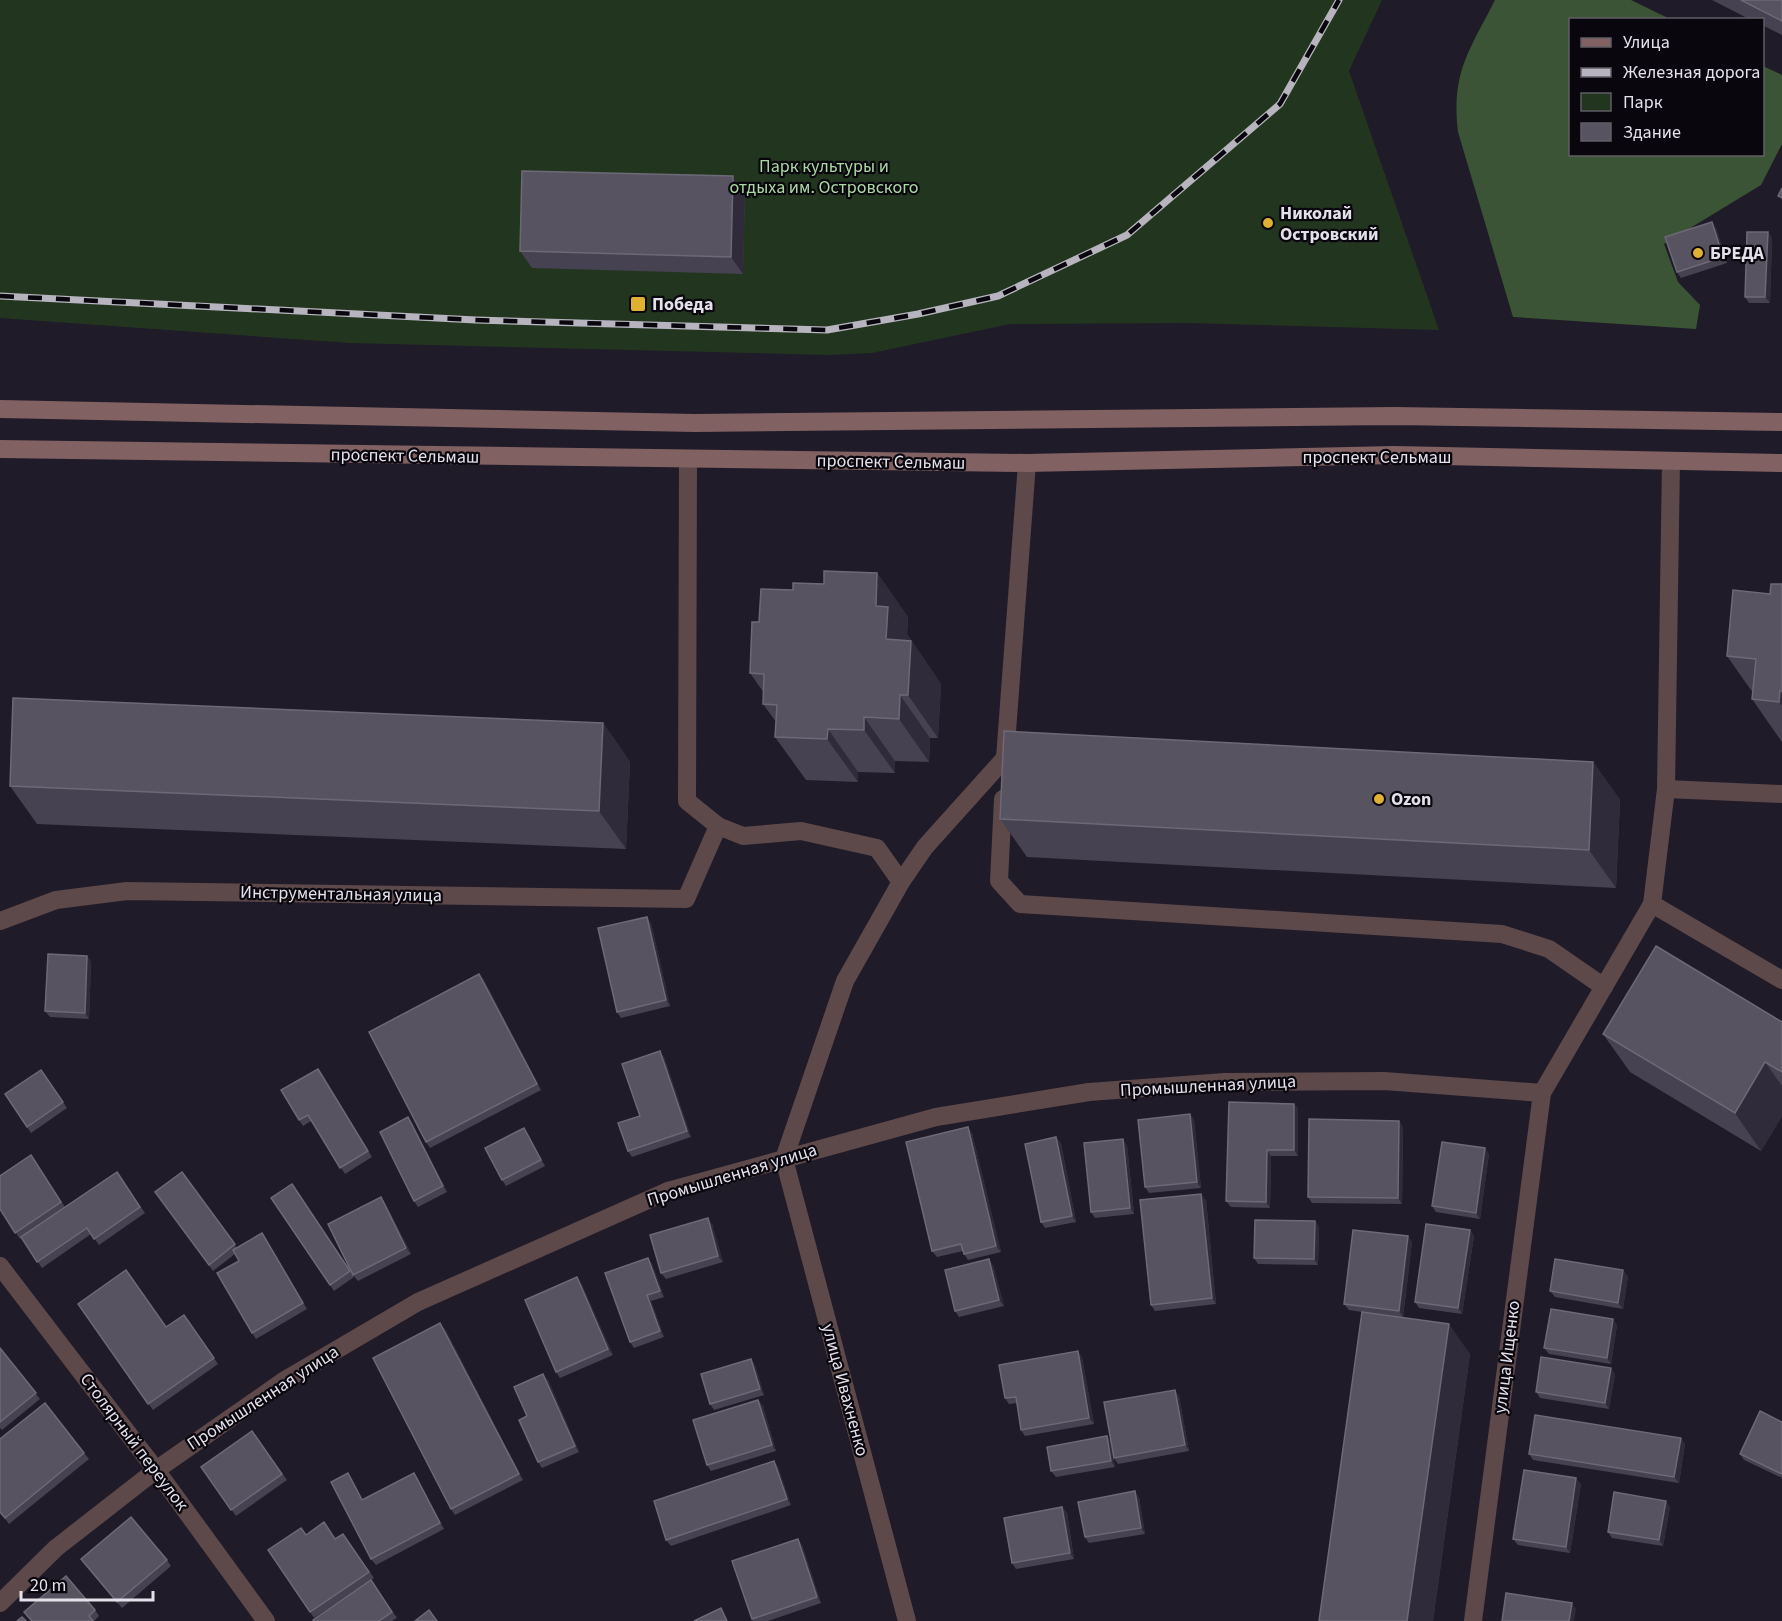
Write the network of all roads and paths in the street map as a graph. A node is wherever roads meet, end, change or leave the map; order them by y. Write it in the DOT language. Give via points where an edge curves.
graph roads {
  1 [pos="0,410"];
  2 [pos="1782,422"];
  3 [pos="0,449"];
  4 [pos="688,460"];
  5 [pos="1671,461"];
  6 [pos="1028,463"];
  7 [pos="1782,463"];
  8 [pos="1005,758"];
  9 [pos="1665,789"];
  10 [pos="1782,794"];
  11 [pos="718,826"];
  12 [pos="901,882"];
  13 [pos="1652,904"];
  14 [pos="0,921"];
  15 [pos="1782,980"];
  16 [pos="1604,987"];
  17 [pos="1542,1093"];
  18 [pos="784,1159"];
  19 [pos="0,1266"];
  20 [pos="156,1470"];
  21 [pos="0,1603"];
  22 [pos="266,1621"];
  23 [pos="907,1621"];
  24 [pos="1473,1621"];
  1 -- 2 [label="main road" via="695,423 1395,416"];
  3 -- 4 [label="main road, проспект Сельмаш"];
  4 -- 6 [label="main road, проспект Сельмаш"];
  4 -- 11 [label="street" via="687,801"];
  5 -- 6 [label="main road, проспект Сельмаш" via="1394,455"];
  5 -- 7 [label="main road, проспект Сельмаш"];
  5 -- 9 [label="street"];
  6 -- 8 [label="street"];
  8 -- 12 [label="street" via="925,847"];
  8 -- 16 [label="street" via="999,882 1020,904 1502,934 1549,949"];
  9 -- 10 [label="street"];
  9 -- 13 [label="street"];
  11 -- 12 [label="street" via="743,836 801,831 877,848"];
  11 -- 14 [label="street, Инструментальная улица" via="686,899 127,891 56,900"];
  12 -- 18 [label="street" via="845,981"];
  13 -- 15 [label="street"];
  13 -- 16 [label="street"];
  16 -- 17 [label="street"];
  17 -- 18 [label="street, Промышленная улица" via="1384,1081 1225,1082 1089,1092 936,1117"];
  17 -- 24 [label="street, улица Ищенко"];
  18 -- 20 [label="street, Промышленная улица" via="668,1191 418,1302 285,1380"];
  18 -- 23 [label="street, улица Ивахненко"];
  19 -- 20 [label="street, Столярный переулок"];
  20 -- 21 [label="street, Промышленная улица" via="56,1548"];
  20 -- 22 [label="street, Столярный переулок"];
}
